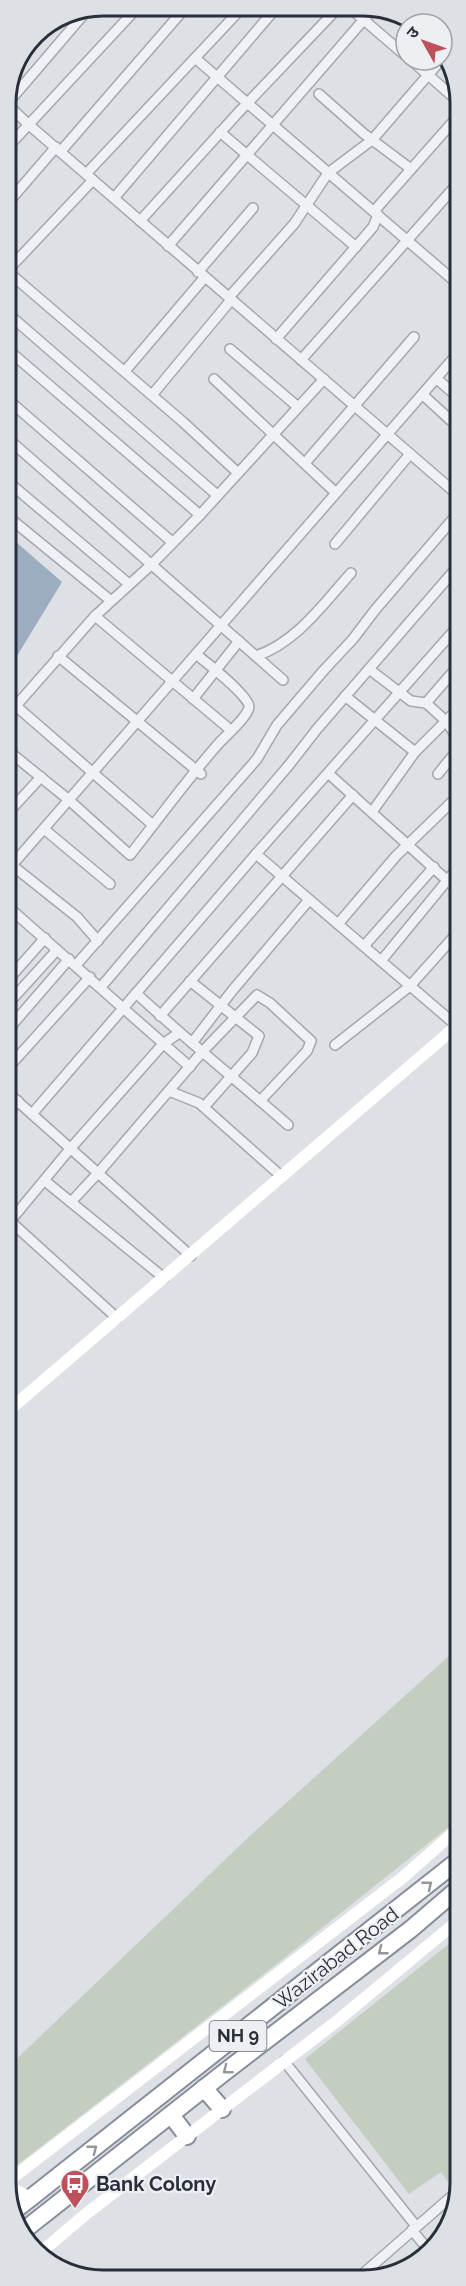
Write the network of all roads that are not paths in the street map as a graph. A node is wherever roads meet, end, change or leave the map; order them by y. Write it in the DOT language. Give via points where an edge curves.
graph roads {
  1 [pos="129,17"];
  2 [pos="177,17"];
  3 [pos="234,17"];
  4 [pos="268,17"];
  5 [pos="329,17"];
  6 [pos="360,17"];
  7 [pos="366,17"];
  8 [pos="79,20"];
  9 [pos="364,20"];
  10 [pos="394,45"];
  11 [pos="195,58"];
  12 [pos="424,72"];
  13 [pos="432,72"];
  14 [pos="429,76"];
  15 [pos="217,78"];
  16 [pos="18,90"];
  17 [pos="449,93"];
  18 [pos="319,94"];
  19 [pos="247,103"];
  20 [pos="17,114"];
  21 [pos="28,124"];
  22 [pos="272,125"];
  23 [pos="450,125"];
  24 [pos="220,132"];
  25 [pos="17,137"];
  26 [pos="372,140"];
  27 [pos="58,149"];
  28 [pos="248,154"];
  29 [pos="411,169"];
  30 [pos="328,173"];
  31 [pos="90,177"];
  32 [pos="450,192"];
  33 [pos="17,193"];
  34 [pos="114,198"];
  35 [pos="308,205"];
  36 [pos="253,208"];
  37 [pos="378,215"];
  38 [pos="140,221"];
  39 [pos="407,240"];
  40 [pos="168,246"];
  41 [pos="356,246"];
  42 [pos="17,259"];
  43 [pos="201,274"];
  44 [pos="450,277"];
  45 [pos="17,279"];
  46 [pos="231,300"];
  47 [pos="17,321"];
  48 [pos="414,337"];
  49 [pos="276,339"];
  50 [pos="230,349"];
  51 [pos="17,357"];
  52 [pos="301,360"];
  53 [pos="450,366"];
  54 [pos="124,371"];
  55 [pos="214,378"];
  56 [pos="436,379"];
  57 [pos="324,380"];
  58 [pos="450,390"];
  59 [pos="152,395"];
  60 [pos="423,395"];
  61 [pos="17,407"];
  62 [pos="298,407"];
  63 [pos="356,407"];
  64 [pos="450,420"];
  65 [pos="273,433"];
  66 [pos="387,434"];
  67 [pos="17,446"];
  68 [pos="410,454"];
  69 [pos="305,463"];
  70 [pos="238,473"];
  71 [pos="450,488"];
  72 [pos="17,489"];
  73 [pos="336,493"];
  74 [pos="217,495"];
  75 [pos="200,515"];
  76 [pos="450,523"];
  77 [pos="17,524"];
  78 [pos="172,542"];
  79 [pos="335,543"];
  80 [pos="152,564"];
  81 [pos="351,573"];
  82 [pos="450,576"];
  83 [pos="129,584"];
  84 [pos="110,600"];
  85 [pos="95,616"];
  86 [pos="223,626"];
  87 [pos="450,636"];
  88 [pos="239,641"];
  89 [pos="197,655"];
  90 [pos="58,656"];
  91 [pos="256,656"];
  92 [pos="369,669"];
  93 [pos="215,671"];
  94 [pos="450,676"];
  95 [pos="283,680"];
  96 [pos="172,683"];
  97 [pos="400,693"];
  98 [pos="345,696"];
  99 [pos="193,699"];
  100 [pos="426,703"];
  101 [pos="17,705"];
  102 [pos="16,706"];
  103 [pos="450,719"];
  104 [pos="376,721"];
  105 [pos="137,722"];
  106 [pos="447,722"];
  107 [pos="450,726"];
  108 [pos="227,727"];
  109 [pos="415,752"];
  110 [pos="17,759"];
  111 [pos="450,760"];
  112 [pos="93,772"];
  113 [pos="198,772"];
  114 [pos="329,774"];
  115 [pos="438,774"];
  116 [pos="41,777"];
  117 [pos="353,795"];
  118 [pos="69,800"];
  119 [pos="17,803"];
  120 [pos="450,804"];
  121 [pos="372,812"];
  122 [pos="153,825"];
  123 [pos="44,829"];
  124 [pos="408,844"];
  125 [pos="256,854"];
  126 [pos="17,861"];
  127 [pos="434,867"];
  128 [pos="17,874"];
  129 [pos="282,874"];
  130 [pos="448,880"];
  131 [pos="110,884"];
  132 [pos="309,900"];
  133 [pos="17,914"];
  134 [pos="338,924"];
  135 [pos="45,938"];
  136 [pos="98,941"];
  137 [pos="450,942"];
  138 [pos="364,946"];
  139 [pos="57,950"];
  140 [pos="381,961"];
  141 [pos="73,962"];
  142 [pos="17,970"];
  143 [pos="90,977"];
  144 [pos="190,981"];
  145 [pos="410,986"];
  146 [pos="101,987"];
  147 [pos="136,993"];
  148 [pos="17,994"];
  149 [pos="221,1005"];
  150 [pos="124,1007"];
  151 [pos="160,1016"];
  152 [pos="236,1017"];
  153 [pos="450,1018"];
  154 [pos="17,1021"];
  155 [pos="450,1032"];
  156 [pos="179,1033"];
  157 [pos="192,1043"];
  158 [pos="164,1044"];
  159 [pos="335,1045"];
  160 [pos="203,1051"];
  161 [pos="17,1058"];
  162 [pos="190,1067"];
  163 [pos="231,1076"];
  164 [pos="169,1091"];
  165 [pos="18,1101"];
  166 [pos="260,1101"];
  167 [pos="204,1107"];
  168 [pos="32,1114"];
  169 [pos="288,1125"];
  170 [pos="70,1149"];
  171 [pos="99,1172"];
  172 [pos="281,1176"];
  173 [pos="45,1181"];
  174 [pos="71,1202"];
  175 [pos="16,1213"];
  176 [pos="16,1230"];
  177 [pos="191,1256"];
  178 [pos="164,1278"];
  179 [pos="117,1318"];
  180 [pos="16,1404"];
  181 [pos="449,1837"];
  182 [pos="449,1868"];
  183 [pos="449,1896"];
  184 [pos="449,1928"];
  185 [pos="284,2061"];
  186 [pos="204,2088"];
  187 [pos="222,2109"];
  188 [pos="171,2115"];
  189 [pos="187,2136"];
  190 [pos="16,2177"];
  191 [pos="17,2190"];
  192 [pos="31,2198"];
  193 [pos="448,2199"];
  194 [pos="20,2207"];
  195 [pos="28,2227"];
  196 [pos="414,2228"];
  197 [pos="424,2244"];
  198 [pos="46,2248"];
  199 [pos="368,2270"];
  1 -- 21 [label="street"];
  2 -- 27 [label="street"];
  3 -- 11 [label="street"];
  4 -- 15 [label="street"];
  5 -- 19 [label="street"];
  6 -- 9 [label="street"];
  7 -- 9 [label="street"];
  8 -- 16 [label="street"];
  9 -- 10 [label="street"];
  9 -- 22 [label="street"];
  11 -- 15 [label="street"];
  11 -- 31 [label="street"];
  12 -- 14 [label="street"];
  13 -- 14 [label="street"];
  14 -- 17 [label="street"];
  14 -- 26 [label="street"];
  15 -- 19 [label="street"];
  15 -- 34 [label="street"];
  18 -- 26 [label="street"];
  19 -- 22 [label="street"];
  19 -- 24 [label="street"];
  20 -- 21 [label="street"];
  21 -- 25 [label="street"];
  21 -- 27 [label="street"];
  22 -- 28 [label="street"];
  22 -- 30 [label="street"];
  23 -- 29 [label="street"];
  24 -- 28 [label="street"];
  24 -- 38 [label="street"];
  26 -- 29 [label="street"];
  26 -- 30 [label="street"];
  27 -- 31 [label="street"];
  27 -- 33 [label="street"];
  28 -- 35 [label="street"];
  28 -- 40 [label="street"];
  29 -- 37 [label="street" via="375,210"];
  30 -- 35 [label="street"];
  30 -- 37 [label="street"];
  31 -- 34 [label="street"];
  31 -- 42 [label="street"];
  32 -- 39 [label="street"];
  34 -- 38 [label="street"];
  35 -- 41 [label="street"];
  35 -- 46 [label="street" via="230,296"];
  36 -- 43 [label="street"];
  37 -- 39 [label="street"];
  37 -- 41 [label="street"];
  38 -- 40 [label="street"];
  39 -- 44 [label="street"];
  39 -- 52 [label="street"];
  40 -- 43 [label="street"];
  41 -- 49 [label="street"];
  43 -- 46 [label="street"];
  43 -- 54 [label="street"];
  45 -- 54 [label="street"];
  46 -- 49 [label="street"];
  46 -- 59 [label="street"];
  47 -- 74 [label="street"];
  48 -- 63 [label="street"];
  49 -- 52 [label="street"];
  50 -- 62 [label="street"];
  51 -- 75 [label="street"];
  52 -- 57 [label="street"];
  53 -- 56 [label="street"];
  54 -- 59 [label="street"];
  55 -- 65 [label="street"];
  56 -- 58 [label="street"];
  56 -- 60 [label="street"];
  57 -- 62 [label="street"];
  57 -- 63 [label="street"];
  59 -- 70 [label="street"];
  60 -- 64 [label="street"];
  60 -- 66 [label="street"];
  61 -- 78 [label="street"];
  62 -- 65 [label="street"];
  63 -- 66 [label="street"];
  63 -- 69 [label="street"];
  65 -- 69 [label="street"];
  65 -- 70 [label="street"];
  66 -- 68 [label="street"];
  66 -- 73 [label="street"];
  67 -- 80 [label="street"];
  68 -- 71 [label="street"];
  68 -- 79 [label="street"];
  69 -- 73 [label="street"];
  70 -- 74 [label="street"];
  72 -- 83 [label="street"];
  73 -- 86 [label="street"];
  74 -- 75 [label="street"];
  75 -- 78 [label="street"];
  76 -- 136 [label="street" via="277,726 257,759"];
  77 -- 84 [label="street"];
  78 -- 80 [label="street"];
  80 -- 83 [label="street"];
  80 -- 86 [label="street"];
  81 -- 91 [label="street" via="301,628 272,651"];
  82 -- 92 [label="street"];
  83 -- 84 [label="street"];
  84 -- 85 [label="street"];
  85 -- 90 [label="street"];
  85 -- 96 [label="street"];
  86 -- 88 [label="street"];
  86 -- 89 [label="street"];
  87 -- 97 [label="street"];
  88 -- 91 [label="street"];
  88 -- 93 [label="street"];
  89 -- 93 [label="street"];
  89 -- 96 [label="street"];
  90 -- 101 [label="street"];
  90 -- 105 [label="street"];
  91 -- 95 [label="street"];
  92 -- 97 [label="street"];
  92 -- 98 [label="street"];
  93 -- 99 [label="street"];
  93 -- 113 [label="street" via="241,693 249,707"];
  94 -- 100 [label="street"];
  96 -- 99 [label="street"];
  96 -- 105 [label="street"];
  97 -- 100 [label="street" via="411,701"];
  97 -- 104 [label="street"];
  98 -- 104 [label="street"];
  98 -- 146 [label="street"];
  99 -- 108 [label="street"];
  100 -- 106 [label="street"];
  102 -- 112 [label="street"];
  103 -- 106 [label="street"];
  104 -- 109 [label="street"];
  104 -- 114 [label="street"];
  105 -- 112 [label="street"];
  105 -- 113 [label="street"];
  106 -- 107 [label="street"];
  106 -- 109 [label="street"];
  109 -- 121 [label="street"];
  110 -- 116 [label="street"];
  111 -- 115 [label="street"];
  112 -- 118 [label="street"];
  112 -- 122 [label="street"];
  113 -- 122 [label="street"];
  114 -- 117 [label="street"];
  114 -- 125 [label="street"];
  116 -- 118 [label="street"];
  116 -- 119 [label="street"];
  117 -- 121 [label="street"];
  117 -- 129 [label="street"];
  118 -- 122 [label="street" via="130,855"];
  118 -- 123 [label="street"];
  120 -- 124 [label="street"];
  121 -- 124 [label="street"];
  123 -- 126 [label="street"];
  123 -- 131 [label="street"];
  124 -- 127 [label="street"];
  124 -- 134 [label="street"];
  125 -- 129 [label="street"];
  125 -- 147 [label="street"];
  127 -- 130 [label="street"];
  127 -- 138 [label="street"];
  128 -- 136 [label="street" via="77,917"];
  129 -- 132 [label="street"];
  129 -- 144 [label="street"];
  130 -- 140 [label="street"];
  132 -- 134 [label="street"];
  132 -- 149 [label="street"];
  133 -- 135 [label="street"];
  134 -- 138 [label="street"];
  135 -- 139 [label="street"];
  135 -- 142 [label="street"];
  136 -- 141 [label="street"];
  137 -- 145 [label="street"];
  138 -- 140 [label="street"];
  139 -- 141 [label="street"];
  139 -- 148 [label="street"];
  140 -- 145 [label="street"];
  141 -- 143 [label="street"];
  141 -- 154 [label="street"];
  143 -- 146 [label="street"];
  143 -- 161 [label="street"];
  144 -- 149 [label="street"];
  144 -- 151 [label="street"];
  145 -- 153 [label="street"];
  145 -- 159 [label="street"];
  146 -- 150 [label="street"];
  147 -- 150 [label="street"];
  147 -- 151 [label="street"];
  149 -- 152 [label="street"];
  149 -- 157 [label="street"];
  150 -- 158 [label="street"];
  150 -- 168 [label="street"];
  151 -- 156 [label="street"];
  152 -- 160 [label="street"];
  152 -- 163 [label="street" via="259,1036 252,1053"];
  152 -- 166 [label="street" via="253,998 262,996 311,1041 307,1051"];
  155 -- 172 [label="street"];
  156 -- 157 [label="street"];
  156 -- 158 [label="street"];
  157 -- 160 [label="street"];
  158 -- 162 [label="street"];
  158 -- 170 [label="street"];
  160 -- 162 [label="street"];
  160 -- 163 [label="street"];
  162 -- 164 [label="street"];
  163 -- 166 [label="street"];
  163 -- 167 [label="street"];
  164 -- 167 [label="street"];
  164 -- 171 [label="street"];
  165 -- 168 [label="street"];
  166 -- 169 [label="street"];
  167 -- 172 [label="street"];
  168 -- 170 [label="street"];
  170 -- 171 [label="street"];
  170 -- 173 [label="street"];
  171 -- 174 [label="street"];
  171 -- 177 [label="street"];
  172 -- 177 [label="street"];
  173 -- 174 [label="street"];
  173 -- 175 [label="street"];
  174 -- 178 [label="street"];
  176 -- 179 [label="street"];
  177 -- 178 [label="street"];
  178 -- 179 [label="street"];
  179 -- 180 [label="street"];
  181 -- 190 [label="street" via="402,1878"];
  192 -- 182 [label="highway, Wazirabad Road / NH 9, one-way"];
  183 -- 186 [label="highway, Wazirabad Road / NH 9, one-way"];
  184 -- 185 [label="street"];
  185 -- 187 [label="street"];
  185 -- 196 [label="street"];
  186 -- 187 [label="highway"];
  186 -- 188 [label="highway, Wazirabad Road / NH 9"];
  187 -- 189 [label="street"];
  188 -- 189 [label="highway"];
  188 -- 195 [label="highway, Wazirabad Road / NH 9"];
  189 -- 198 [label="street"];
  191 -- 192 [label="street"];
  192 -- 194 [label="highway, Wazirabad Road / NH 9"];
  193 -- 196 [label="street"];
  196 -- 197 [label="street"];
  196 -- 199 [label="street"];
}
